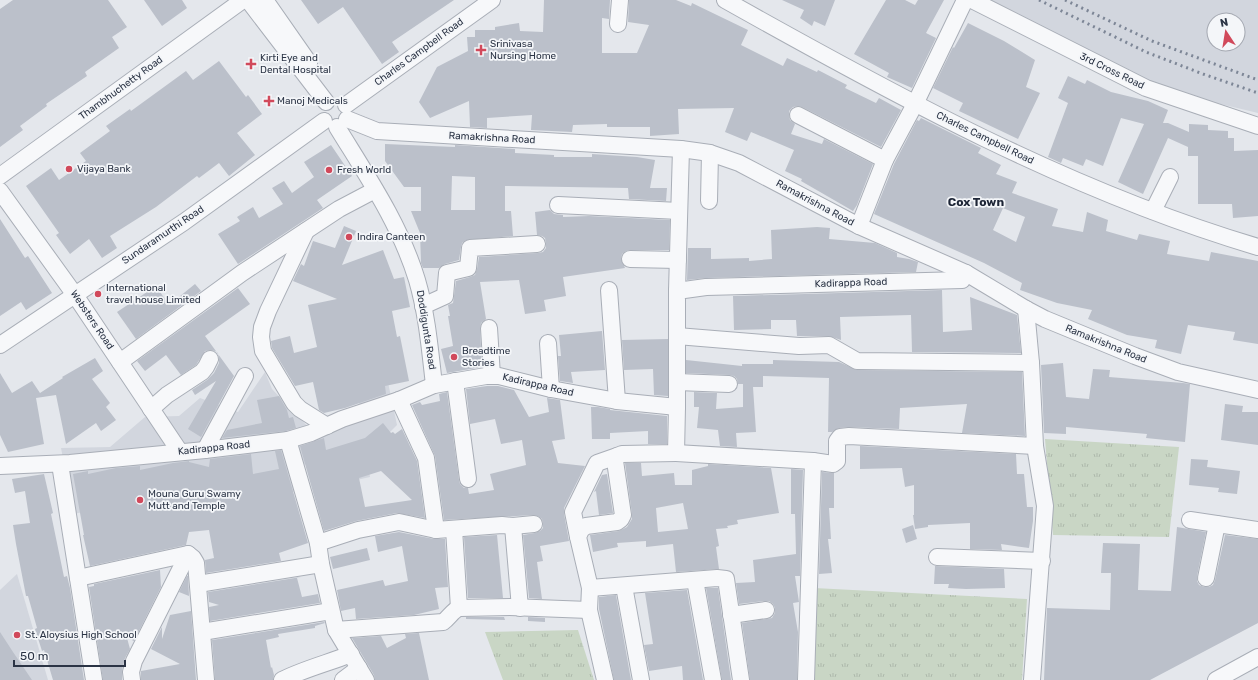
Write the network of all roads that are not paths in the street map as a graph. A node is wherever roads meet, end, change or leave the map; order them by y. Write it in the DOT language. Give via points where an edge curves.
graph roads {
  1 [pos="243,0"];
  2 [pos="248,0"];
  3 [pos="265,0"];
  4 [pos="492,0"];
  5 [pos="620,0"];
  6 [pos="725,0"];
  7 [pos="965,0"];
  8 [pos="972,0"];
  9 [pos="618,24"];
  10 [pos="915,104"];
  11 [pos="336,112"];
  12 [pos="798,115"];
  13 [pos="1258,126"];
  14 [pos="681,149"];
  15 [pos="710,153"];
  16 [pos="884,160"];
  17 [pos="0,176"];
  18 [pos="1170,177"];
  19 [pos="375,190"];
  20 [pos="0,191"];
  21 [pos="709,202"];
  22 [pos="558,205"];
  23 [pos="680,211"];
  24 [pos="1154,211"];
  25 [pos="859,226"];
  26 [pos="307,230"];
  27 [pos="537,244"];
  28 [pos="1258,247"];
  29 [pos="630,259"];
  30 [pos="678,260"];
  31 [pos="966,273"];
  32 [pos="609,290"];
  33 [pos="677,291"];
  34 [pos="75,295"];
  35 [pos="423,306"];
  36 [pos="1026,309"];
  37 [pos="489,328"];
  38 [pos="677,336"];
  39 [pos="548,344"];
  40 [pos="0,345"];
  41 [pos="210,359"];
  42 [pos="120,362"];
  43 [pos="1031,363"];
  44 [pos="245,376"];
  45 [pos="492,376"];
  46 [pos="455,381"];
  47 [pos="678,382"];
  48 [pos="729,384"];
  49 [pos="434,385"];
  50 [pos="551,389"];
  51 [pos="1258,390"];
  52 [pos="399,400"];
  53 [pos="617,401"];
  54 [pos="677,408"];
  55 [pos="151,409"];
  56 [pos="327,426"];
  57 [pos="288,440"];
  58 [pos="1035,446"];
  59 [pos="205,450"];
  60 [pos="180,452"];
  61 [pos="676,453"];
  62 [pos="617,456"];
  63 [pos="813,461"];
  64 [pos="60,464"];
  65 [pos="0,466"];
  66 [pos="468,480"];
  67 [pos="1190,520"];
  68 [pos="534,524"];
  69 [pos="1217,524"];
  70 [pos="513,526"];
  71 [pos="454,529"];
  72 [pos="436,530"];
  73 [pos="1258,530"];
  74 [pos="578,537"];
  75 [pos="318,543"];
  76 [pos="188,554"];
  77 [pos="937,557"];
  78 [pos="1042,561"];
  79 [pos="321,564"];
  80 [pos="78,578"];
  81 [pos="1206,578"];
  82 [pos="695,580"];
  83 [pos="198,584"];
  84 [pos="624,586"];
  85 [pos="590,588"];
  86 [pos="459,608"];
  87 [pos="520,608"];
  88 [pos="331,610"];
  89 [pos="589,610"];
  90 [pos="766,610"];
  91 [pos="731,615"];
  92 [pos="336,630"];
  93 [pos="202,632"];
  94 [pos="351,654"];
  95 [pos="1258,657"];
  96 [pos="363,674"];
  97 [pos="94,680"];
  98 [pos="132,680"];
  99 [pos="206,680"];
  100 [pos="282,680"];
  101 [pos="343,680"];
  102 [pos="605,680"];
  103 [pos="641,680"];
  104 [pos="713,680"];
  105 [pos="741,680"];
  106 [pos="806,680"];
  107 [pos="1032,680"];
  108 [pos="1216,680"];
  1 -- 17 [label="street, Thambhuchetty Road"];
  2 -- 11 [label="street"];
  3 -- 11 [label="street"];
  4 -- 11 [label="street, Charles Campbell Road"];
  5 -- 9 [label="street"];
  6 -- 10 [label="street, Charles Campbell Road"];
  7 -- 10 [label="street"];
  8 -- 13 [label="street, 3rd Cross Road" via="1146,88"];
  10 -- 16 [label="street"];
  10 -- 24 [label="street, Charles Campbell Road" via="1041,165"];
  11 -- 14 [label="street, Ramakrishna Road" via="377,131"];
  11 -- 19 [label="street, Doddigunta Road"];
  11 -- 34 [label="street, Sundaramurthi Road" via="184,222"];
  12 -- 16 [label="street"];
  14 -- 15 [label="street, Ramakrishna Road"];
  14 -- 23 [label="street"];
  15 -- 21 [label="street"];
  15 -- 25 [label="street, Ramakrishna Road" via="739,163"];
  16 -- 25 [label="street"];
  18 -- 24 [label="street"];
  19 -- 26 [label="street"];
  19 -- 35 [label="street, Doddigunta Road" via="398,230 409,256"];
  20 -- 34 [label="street, Websters Road"];
  22 -- 23 [label="street"];
  23 -- 30 [label="street"];
  24 -- 28 [label="street, Charles Campbell Road"];
  25 -- 31 [label="street, Ramakrishna Road"];
  26 -- 42 [label="street" via="242,273"];
  26 -- 56 [label="street" via="268,311 262,327 262,344 263,351 294,403"];
  27 -- 35 [label="street" via="470,248 468,268 447,273 445,296"];
  29 -- 30 [label="street"];
  30 -- 33 [label="street"];
  31 -- 33 [label="street, Kadirappa Road" via="962,280 706,286"];
  31 -- 36 [label="street, Ramakrishna Road"];
  32 -- 53 [label="street"];
  33 -- 38 [label="street"];
  34 -- 40 [label="street, Sundaramurthi Road"];
  34 -- 42 [label="street, Websters Road"];
  35 -- 49 [label="street, Doddigunta Road"];
  36 -- 43 [label="street"];
  36 -- 51 [label="street, Ramakrishna Road" via="1059,325 1168,368"];
  37 -- 45 [label="street"];
  38 -- 43 [label="street" via="799,346 829,345 857,361"];
  38 -- 47 [label="street"];
  39 -- 50 [label="street"];
  41 -- 55 [label="street" via="202,372"];
  42 -- 55 [label="street, Websters Road"];
  43 -- 58 [label="street"];
  44 -- 59 [label="street"];
  45 -- 46 [label="street, Kadirappa Road"];
  45 -- 50 [label="street, Kadirappa Road"];
  46 -- 49 [label="street, Kadirappa Road"];
  46 -- 66 [label="street"];
  47 -- 48 [label="street"];
  47 -- 54 [label="street"];
  49 -- 52 [label="street, Kadirappa Road"];
  50 -- 53 [label="street, Kadirappa Road"];
  52 -- 56 [label="street, Kadirappa Road"];
  52 -- 72 [label="street" via="426,458"];
  53 -- 54 [label="street, Kadirappa Road"];
  54 -- 61 [label="street"];
  55 -- 60 [label="street, Websters Road"];
  56 -- 57 [label="street, Kadirappa Road"];
  57 -- 59 [label="street, Kadirappa Road"];
  57 -- 75 [label="street"];
  58 -- 63 [label="street" via="849,436 840,437 837,442 836,462 833,464"];
  58 -- 78 [label="street" via="1045,506"];
  59 -- 60 [label="street, Kadirappa Road"];
  60 -- 64 [label="street, Kadirappa Road"];
  61 -- 62 [label="street"];
  61 -- 63 [label="street"];
  62 -- 74 [label="street" via="597,463 573,512"];
  62 -- 74 [label="street" via="615,462 623,515 621,520 586,526"];
  63 -- 106 [label="street"];
  64 -- 65 [label="street, Kadirappa Road"];
  64 -- 80 [label="street"];
  67 -- 69 [label="street"];
  68 -- 70 [label="street"];
  69 -- 73 [label="street"];
  69 -- 81 [label="street"];
  70 -- 71 [label="street" via="502,524"];
  70 -- 87 [label="street"];
  71 -- 72 [label="street"];
  71 -- 86 [label="street"];
  72 -- 75 [label="street" via="399,522 358,530"];
  74 -- 85 [label="street"];
  75 -- 79 [label="street"];
  76 -- 80 [label="street"];
  76 -- 83 [label="street" via="196,563"];
  76 -- 98 [label="street" via="134,661"];
  77 -- 78 [label="street"];
  78 -- 107 [label="street"];
  79 -- 83 [label="street"];
  79 -- 88 [label="street"];
  80 -- 97 [label="street"];
  82 -- 84 [label="street"];
  82 -- 91 [label="street" via="726,579"];
  82 -- 104 [label="street"];
  83 -- 93 [label="street"];
  84 -- 85 [label="street"];
  84 -- 103 [label="street"];
  85 -- 89 [label="street"];
  86 -- 87 [label="street"];
  86 -- 92 [label="street" via="443,622"];
  87 -- 89 [label="street"];
  88 -- 92 [label="street"];
  88 -- 93 [label="street"];
  89 -- 102 [label="street"];
  90 -- 91 [label="street"];
  91 -- 105 [label="street"];
  92 -- 94 [label="street"];
  93 -- 99 [label="street"];
  94 -- 96 [label="street"];
  94 -- 100 [label="street"];
  95 -- 108 [label="street"];
  96 -- 101 [label="street"];
}
